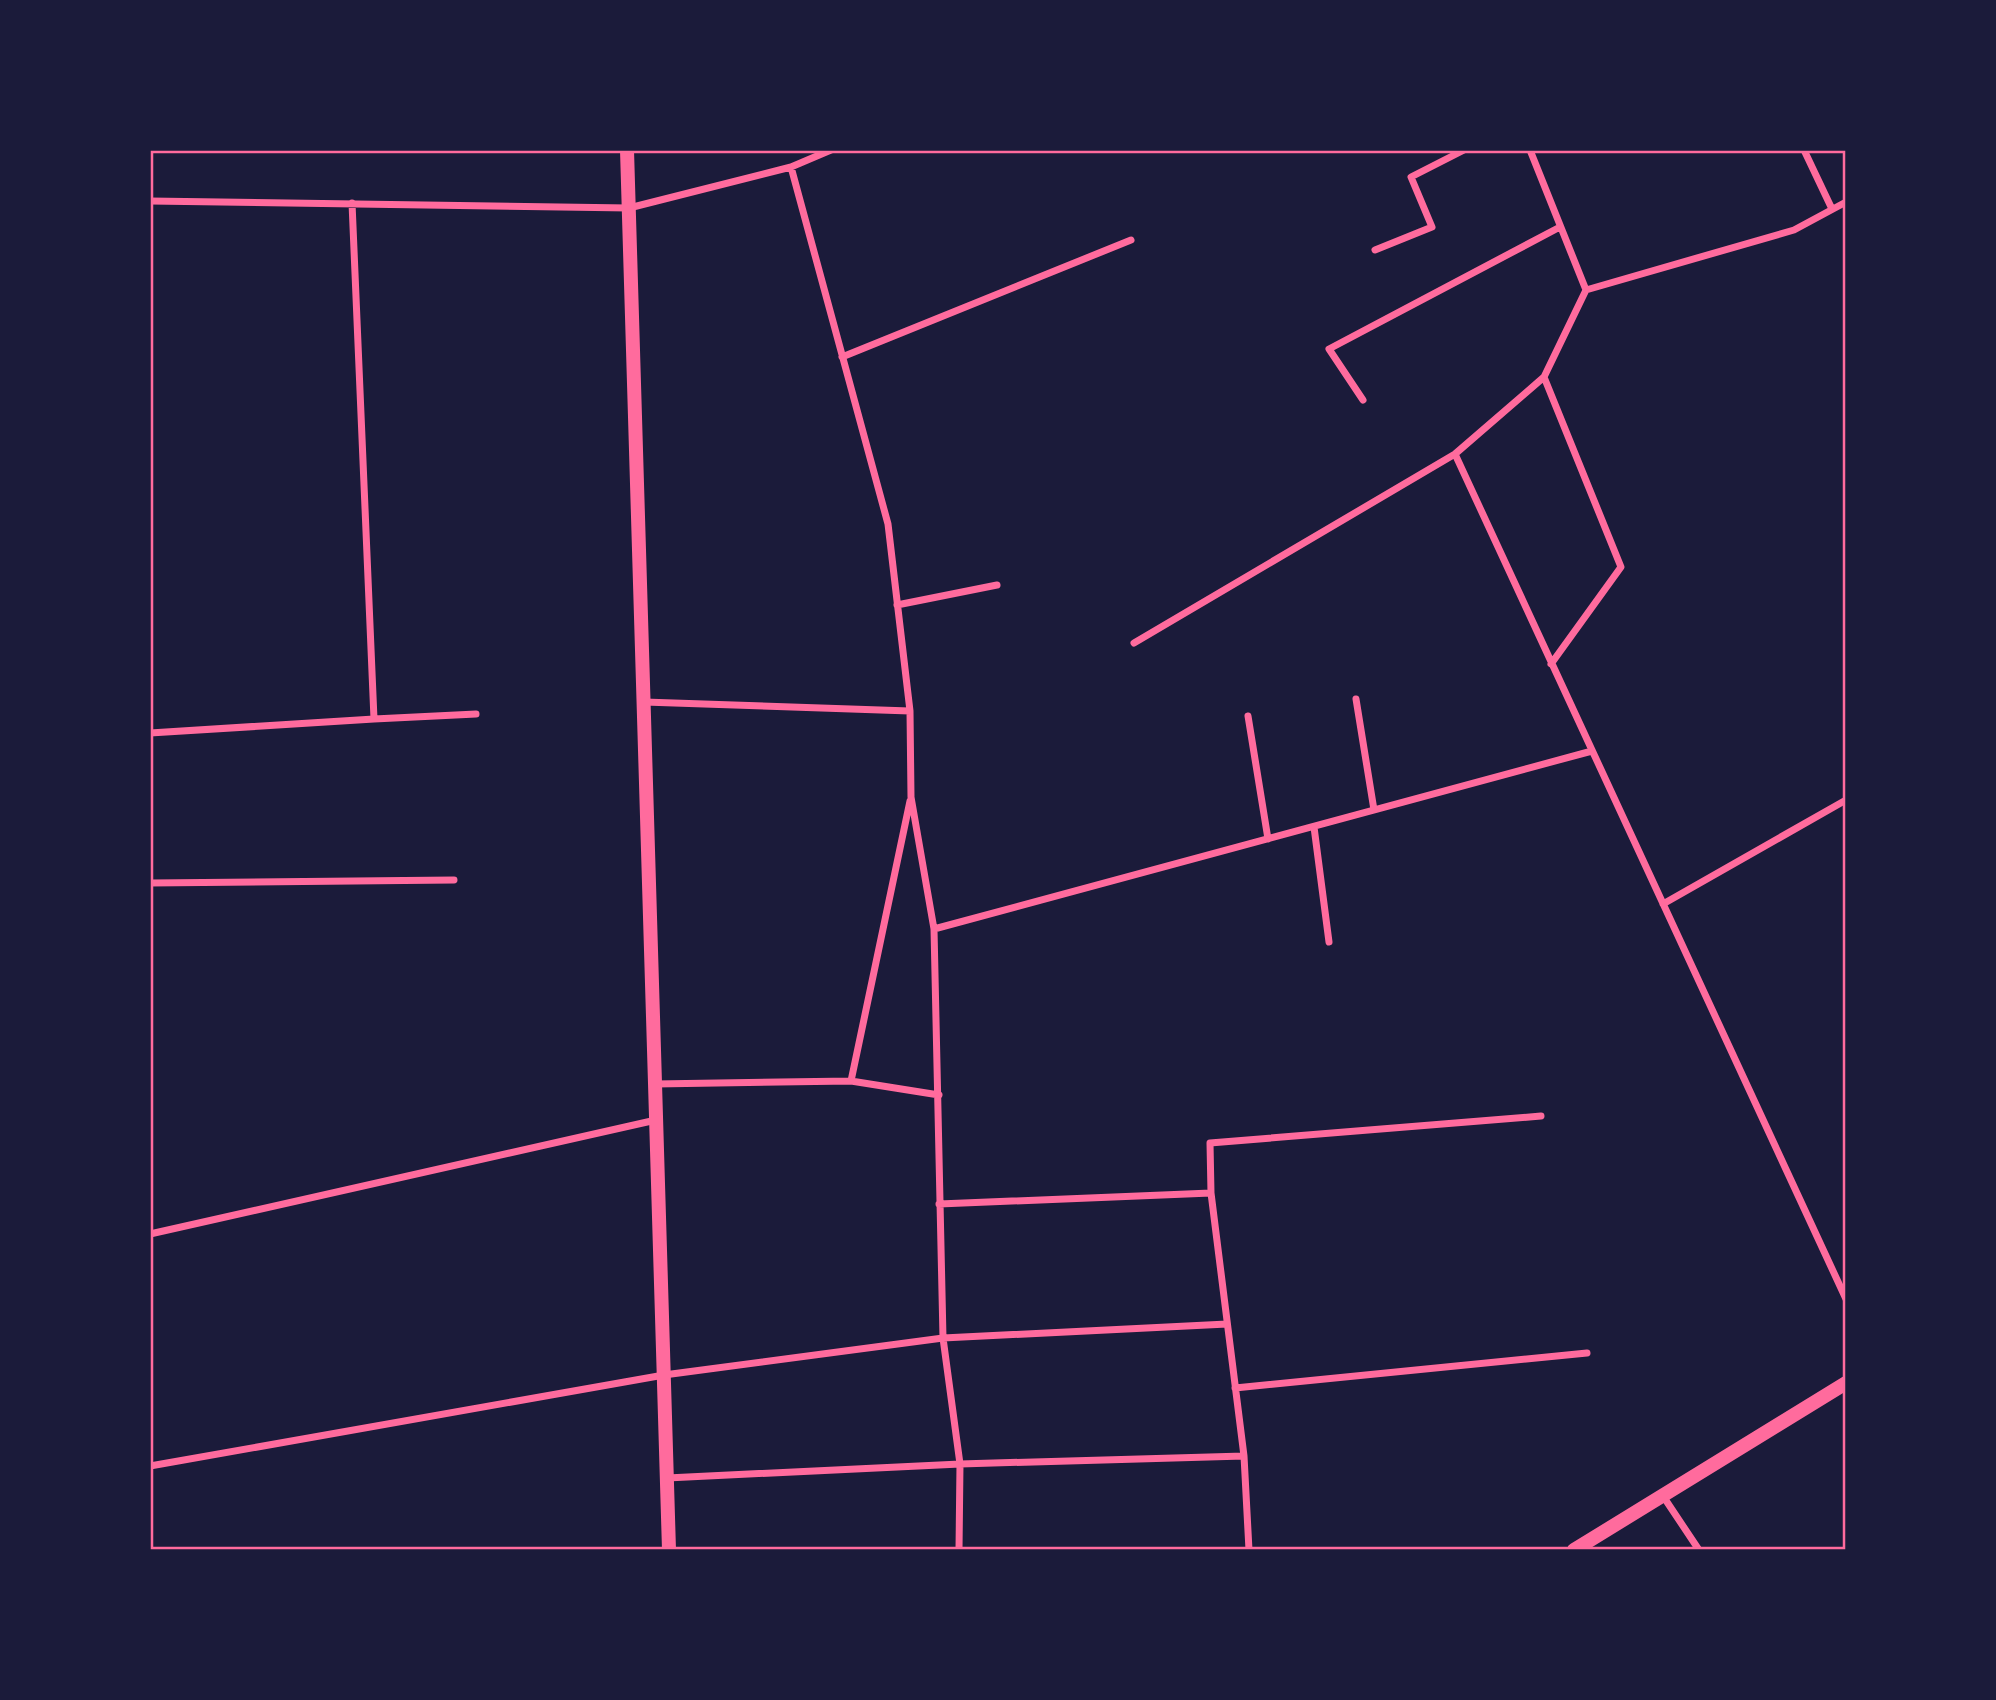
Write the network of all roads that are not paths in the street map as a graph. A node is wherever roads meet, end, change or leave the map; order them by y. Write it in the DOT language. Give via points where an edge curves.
graph roads {
  1 [pos="627,150"];
  2 [pos="831,150"];
  3 [pos="1464,150"];
  4 [pos="1530,150"];
  5 [pos="1804,150"];
  6 [pos="791,167"];
  7 [pos="150,201"];
  8 [pos="1846,202"];
  9 [pos="352,203"];
  10 [pos="629,208"];
  11 [pos="1832,209"];
  12 [pos="1560,227"];
  13 [pos="1131,240"];
  14 [pos="1375,250"];
  15 [pos="1586,290"];
  16 [pos="842,357"];
  17 [pos="1544,377"];
  18 [pos="1363,400"];
  19 [pos="1455,454"];
  20 [pos="997,585"];
  21 [pos="897,605"];
  22 [pos="1134,643"];
  23 [pos="1552,664"];
  24 [pos="1356,699"];
  25 [pos="644,702"];
  26 [pos="910,711"];
  27 [pos="475,714"];
  28 [pos="1248,716"];
  29 [pos="374,719"];
  30 [pos="150,733"];
  31 [pos="1592,751"];
  32 [pos="911,797"];
  33 [pos="1846,800"];
  34 [pos="1374,810"];
  35 [pos="1314,827"];
  36 [pos="1268,839"];
  37 [pos="454,880"];
  38 [pos="150,883"];
  39 [pos="1663,905"];
  40 [pos="934,929"];
  41 [pos="1329,942"];
  42 [pos="851,1081"];
  43 [pos="656,1084"];
  44 [pos="939,1095"];
  45 [pos="1541,1116"];
  46 [pos="656,1120"];
  47 [pos="1211,1193"];
  48 [pos="939,1204"];
  49 [pos="150,1234"];
  50 [pos="1846,1299"];
  51 [pos="1227,1324"];
  52 [pos="943,1338"];
  53 [pos="1587,1353"];
  54 [pos="664,1375"];
  55 [pos="1846,1383"];
  56 [pos="1235,1388"];
  57 [pos="1244,1456"];
  58 [pos="960,1464"];
  59 [pos="150,1466"];
  60 [pos="667,1478"];
  61 [pos="1663,1495"];
  62 [pos="669,1549"];
  63 [pos="959,1549"];
  64 [pos="1250,1549"];
  65 [pos="1574,1549"];
  66 [pos="1699,1549"];
  1 -- 10 [label="main road"];
  2 -- 6 [label="street"];
  3 -- 14 [label="street" via="1410,177 1432,226"];
  4 -- 12 [label="street"];
  5 -- 11 [label="street"];
  6 -- 10 [label="street"];
  6 -- 16 [label="street"];
  7 -- 9 [label="street"];
  8 -- 11 [label="street"];
  9 -- 10 [label="street"];
  9 -- 29 [label="street"];
  10 -- 25 [label="main road"];
  11 -- 15 [label="street" via="1794,230"];
  12 -- 15 [label="street"];
  12 -- 18 [label="street" via="1329,349"];
  13 -- 16 [label="street"];
  15 -- 17 [label="street"];
  16 -- 21 [label="street" via="888,524"];
  17 -- 19 [label="street"];
  17 -- 23 [label="street" via="1621,567"];
  19 -- 22 [label="street"];
  19 -- 23 [label="street"];
  20 -- 21 [label="street"];
  21 -- 26 [label="street"];
  23 -- 31 [label="street"];
  24 -- 34 [label="street"];
  25 -- 26 [label="street"];
  25 -- 43 [label="main road"];
  26 -- 32 [label="street"];
  27 -- 29 [label="street"];
  28 -- 36 [label="street"];
  29 -- 30 [label="street"];
  31 -- 34 [label="street"];
  31 -- 39 [label="street"];
  32 -- 40 [label="street"];
  32 -- 42 [label="street"];
  33 -- 39 [label="street"];
  34 -- 35 [label="street"];
  35 -- 36 [label="street"];
  35 -- 41 [label="street"];
  36 -- 40 [label="street"];
  37 -- 38 [label="street"];
  39 -- 50 [label="street"];
  40 -- 44 [label="street"];
  42 -- 43 [label="street"];
  42 -- 44 [label="street"];
  43 -- 46 [label="main road"];
  44 -- 48 [label="street"];
  45 -- 47 [label="street" via="1210,1143"];
  46 -- 49 [label="street"];
  46 -- 54 [label="main road"];
  47 -- 48 [label="street"];
  47 -- 51 [label="street"];
  48 -- 52 [label="street"];
  51 -- 52 [label="street"];
  51 -- 56 [label="street"];
  52 -- 54 [label="street"];
  52 -- 58 [label="street"];
  53 -- 56 [label="street"];
  54 -- 59 [label="street"];
  54 -- 60 [label="main road"];
  55 -- 61 [label="main road"];
  56 -- 57 [label="street"];
  57 -- 58 [label="street"];
  57 -- 64 [label="street"];
  58 -- 60 [label="street"];
  58 -- 63 [label="street"];
  60 -- 62 [label="main road"];
  61 -- 65 [label="main road"];
  61 -- 66 [label="street"];
}
